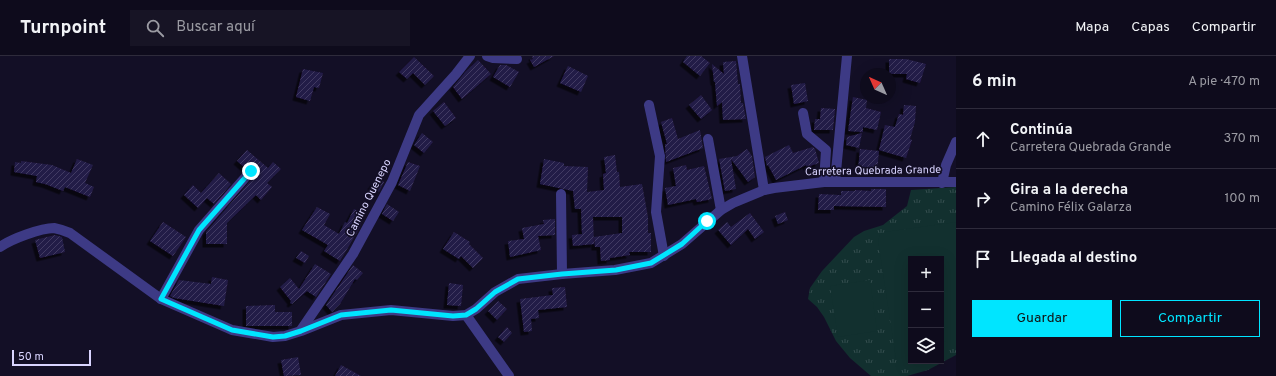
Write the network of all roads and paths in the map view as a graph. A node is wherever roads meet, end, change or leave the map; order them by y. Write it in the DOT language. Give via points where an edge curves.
graph roads {
  1 [pos="470,56"];
  2 [pos="487,56"];
  3 [pos="742,56"];
  4 [pos="847,56"];
  5 [pos="517,59"];
  6 [pos="649,105"];
  7 [pos="803,114"];
  8 [pos="708,139"];
  9 [pos="956,142"];
  10 [pos="251,171"];
  11 [pos="824,182"];
  12 [pos="834,182"];
  13 [pos="956,182"];
  14 [pos="942,183"];
  15 [pos="764,190"];
  16 [pos="561,194"];
  17 [pos="721,210"];
  18 [pos="0,247"];
  19 [pos="664,256"];
  20 [pos="562,274"];
  21 [pos="161,299"];
  22 [pos="466,315"];
  23 [pos="301,331"];
  24 [pos="509,376"];
  1 -- 23 [label="street, Camino Quenepo" via="419,115 392,182 357,248"];
  2 -- 5 [label="street"];
  3 -- 15 [label="street"];
  4 -- 12 [label="street"];
  6 -- 19 [label="street" via="660,156 656,212"];
  7 -- 11 [label="street" via="807,134 826,150"];
  8 -- 17 [label="street"];
  9 -- 14 [label="street" via="946,165"];
  10 -- 21 [label="street" via="199,230"];
  11 -- 12 [label="street, Carretera Quebrada Grande"];
  11 -- 15 [label="street, Carretera Quebrada Grande"];
  12 -- 14 [label="street, Carretera Quebrada Grande"];
  13 -- 14 [label="street, Carretera Quebrada Grande"];
  15 -- 17 [label="street, Carretera Quebrada Grande"];
  16 -- 20 [label="street"];
  17 -- 19 [label="street, Carretera Quebrada Grande"];
  18 -- 21 [label="street" via="19,236 54,228 70,233"];
  19 -- 20 [label="street, Carretera Quebrada Grande" via="632,268"];
  20 -- 22 [label="street, Carretera Quebrada Grande" via="518,279 495,292"];
  21 -- 23 [label="street" via="232,330 273,337"];
  22 -- 23 [label="street" via="391,310 341,315"];
  22 -- 24 [label="street"];
}
